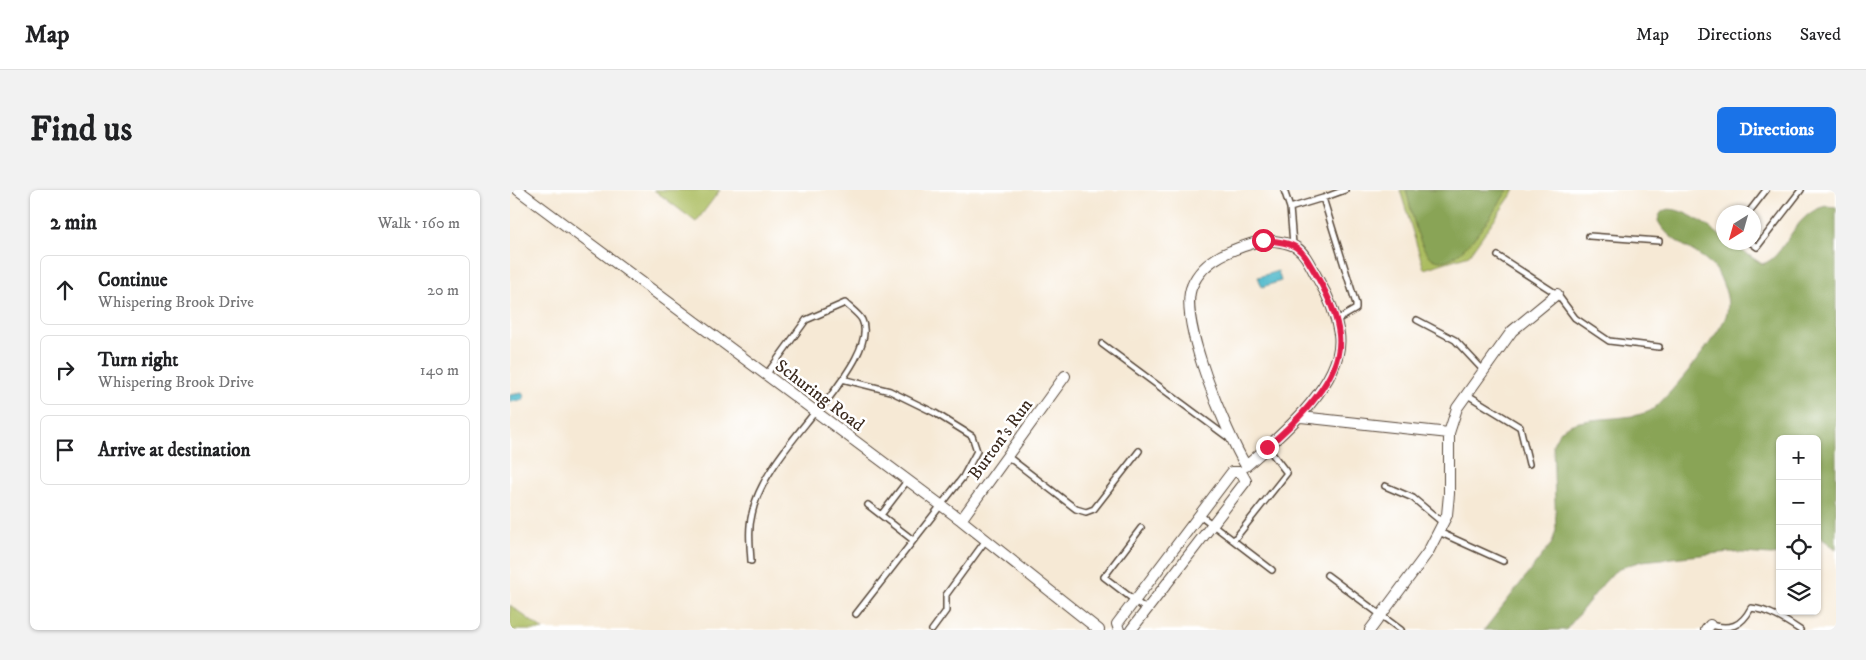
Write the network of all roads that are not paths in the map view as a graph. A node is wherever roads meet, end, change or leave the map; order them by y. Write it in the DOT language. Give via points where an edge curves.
graph roads {
  1 [pos="518,190"];
  2 [pos="1284,190"];
  3 [pos="1345,190"];
  4 [pos="1766,190"];
  5 [pos="1801,190"];
  6 [pos="1323,198"];
  7 [pos="1754,205"];
  8 [pos="1290,208"];
  9 [pos="1589,236"];
  10 [pos="1658,241"];
  11 [pos="1761,242"];
  12 [pos="1293,244"];
  13 [pos="1498,256"];
  14 [pos="1557,294"];
  15 [pos="1417,320"];
  16 [pos="1335,321"];
  17 [pos="1102,344"];
  18 [pos="1659,347"];
  19 [pos="1483,370"];
  20 [pos="766,375"];
  21 [pos="1066,376"];
  22 [pos="842,379"];
  23 [pos="1466,393"];
  24 [pos="815,412"];
  25 [pos="1301,417"];
  26 [pos="1449,433"];
  27 [pos="1231,440"];
  28 [pos="1267,447"];
  29 [pos="1138,451"];
  30 [pos="1007,456"];
  31 [pos="1529,464"];
  32 [pos="1244,469"];
  33 [pos="907,481"];
  34 [pos="1385,486"];
  35 [pos="868,505"];
  36 [pos="940,505"];
  37 [pos="881,515"];
  38 [pos="1199,515"];
  39 [pos="960,520"];
  40 [pos="1212,524"];
  41 [pos="1141,528"];
  42 [pos="1441,528"];
  43 [pos="913,540"];
  44 [pos="986,540"];
  45 [pos="1234,540"];
  46 [pos="751,561"];
  47 [pos="1503,561"];
  48 [pos="1272,570"];
  49 [pos="1327,575"];
  50 [pos="1134,600"];
  51 [pos="1147,610"];
  52 [pos="856,614"];
  53 [pos="1381,614"];
  54 [pos="1708,628"];
  55 [pos="932,630"];
  56 [pos="1099,630"];
  57 [pos="1119,630"];
  58 [pos="1131,630"];
  59 [pos="1370,630"];
  60 [pos="1401,630"];
  61 [pos="1800,630"];
  1 -- 20 [label="street, Schuring Road"];
  2 -- 8 [label="lane"];
  3 -- 6 [label="lane"];
  4 -- 7 [label="lane"];
  5 -- 11 [label="lane"];
  6 -- 8 [label="lane"];
  6 -- 16 [label="lane" via="1356,304 1356,310"];
  8 -- 12 [label="lane"];
  9 -- 10 [label="lane"];
  12 -- 16 [label="street" via="1302,250 1328,295"];
  12 -- 27 [label="street" via="1263,240 1227,251 1197,276 1191,286 1189,308 1196,342"];
  13 -- 14 [label="lane"];
  14 -- 18 [label="lane" via="1574,318 1609,341"];
  14 -- 19 [label="street" via="1512,331"];
  15 -- 19 [label="lane" via="1455,340"];
  16 -- 25 [label="street" via="1339,335 1338,354 1329,375"];
  17 -- 27 [label="lane"];
  19 -- 23 [label="street"];
  20 -- 22 [label="lane" via="806,320 845,303 862,320 864,339"];
  20 -- 24 [label="street, Schuring Road"];
  21 -- 30 [label="street, Burton's Run"];
  22 -- 24 [label="lane" via="821,409"];
  22 -- 36 [label="lane" via="890,391 972,436 977,451 963,477"];
  23 -- 26 [label="street"];
  23 -- 31 [label="lane" via="1520,427"];
  24 -- 33 [label="street, Schuring Road"];
  24 -- 46 [label="lane" via="764,484 752,513"];
  25 -- 26 [label="street"];
  25 -- 28 [label="street"];
  26 -- 42 [label="street" via="1449,494 1447,515"];
  27 -- 32 [label="street"];
  28 -- 32 [label="street"];
  28 -- 45 [label="lane" via="1287,472"];
  29 -- 30 [label="lane" via="1094,509 1086,512 1076,509"];
  30 -- 39 [label="street, Burton's Run"];
  32 -- 38 [label="street" via="1232,472"];
  32 -- 40 [label="street" via="1246,481"];
  33 -- 36 [label="street, Schuring Road"];
  33 -- 37 [label="lane"];
  34 -- 42 [label="lane" via="1413,498"];
  35 -- 37 [label="lane"];
  36 -- 39 [label="street, Schuring Road"];
  36 -- 43 [label="lane"];
  37 -- 43 [label="lane"];
  38 -- 40 [label="lane"];
  38 -- 50 [label="street"];
  39 -- 44 [label="street, Schuring Road"];
  40 -- 45 [label="lane"];
  40 -- 51 [label="street"];
  41 -- 50 [label="lane" via="1104,577"];
  42 -- 47 [label="lane"];
  42 -- 53 [label="street" via="1428,552"];
  43 -- 52 [label="lane"];
  44 -- 55 [label="lane" via="946,595 946,611"];
  44 -- 56 [label="street, Schuring Road"];
  45 -- 48 [label="lane"];
  49 -- 53 [label="lane"];
  50 -- 51 [label="lane"];
  50 -- 57 [label="street" via="1117,624"];
  51 -- 58 [label="street"];
  53 -- 59 [label="street"];
  53 -- 60 [label="lane"];
  54 -- 61 [label="lane" via="1734,628 1746,618 1751,608 1760,609"];
}
